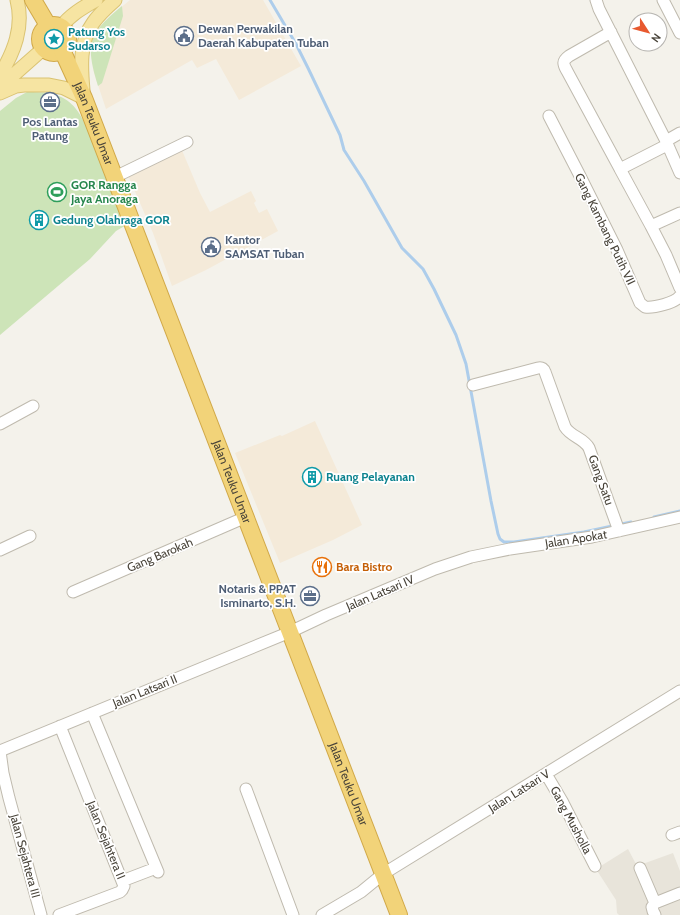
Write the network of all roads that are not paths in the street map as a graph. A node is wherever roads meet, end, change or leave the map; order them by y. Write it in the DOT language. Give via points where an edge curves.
graph roads {
  1 [pos="17,0"];
  2 [pos="33,0"];
  3 [pos="96,0"];
  4 [pos="115,0"];
  5 [pos="596,0"];
  6 [pos="663,0"];
  7 [pos="55,27"];
  8 [pos="611,32"];
  9 [pos="680,33"];
  10 [pos="44,48"];
  11 [pos="62,50"];
  12 [pos="0,75"];
  13 [pos="0,87"];
  14 [pos="0,93"];
  15 [pos="84,98"];
  16 [pos="549,116"];
  17 [pos="680,133"];
  18 [pos="188,142"];
  19 [pos="667,143"];
  20 [pos="620,169"];
  21 [pos="680,173"];
  22 [pos="114,177"];
  23 [pos="680,213"];
  24 [pos="651,226"];
  25 [pos="680,288"];
  26 [pos="680,296"];
  27 [pos="473,385"];
  28 [pos="33,406"];
  29 [pos="0,424"];
  30 [pos="680,517"];
  31 [pos="246,518"];
  32 [pos="618,526"];
  33 [pos="30,536"];
  34 [pos="0,550"];
  35 [pos="472,557"];
  36 [pos="74,592"];
  37 [pos="290,632"];
  38 [pos="680,691"];
  39 [pos="92,713"];
  40 [pos="60,726"];
  41 [pos="0,751"];
  42 [pos="546,774"];
  43 [pos="246,789"];
  44 [pos="596,866"];
  45 [pos="640,868"];
  46 [pos="383,874"];
  47 [pos="122,881"];
  48 [pos="680,893"];
  49 [pos="655,903"];
  50 [pos="72,913"];
  51 [pos="41,915"];
  52 [pos="58,915"];
  53 [pos="293,915"];
  54 [pos="322,915"];
  55 [pos="399,915"];
  56 [pos="655,915"];
  1 -- 12 [label="main road" via="20,13 18,34 10,59"];
  2 -- 7 [label="highway"];
  3 -- 7 [label="main road"];
  4 -- 15 [label="main road" via="92,23 85,38 82,62"];
  5 -- 8 [label="street"];
  6 -- 9 [label="street"];
  7 -- 10 [label="highway" via="46,29 41,36"];
  7 -- 11 [label="highway" via="65,30 67,34 68,43"];
  8 -- 19 [label="street"];
  8 -- 20 [label="street" via="570,56 564,64"];
  10 -- 11 [label="highway" via="54,53"];
  10 -- 13 [label="main road"];
  11 -- 15 [label="highway, Jalan Teuku Umar"];
  14 -- 15 [label="main road" via="16,86 43,85 58,86"];
  15 -- 22 [label="highway, Jalan Teuku Umar"];
  16 -- 26 [label="street, Gang Kambang Putih VII" via="617,250 640,303 645,307 652,307 676,300"];
  17 -- 19 [label="street"];
  18 -- 22 [label="street"];
  19 -- 20 [label="street"];
  19 -- 21 [label="street"];
  20 -- 24 [label="street"];
  22 -- 31 [label="highway, Jalan Teuku Umar"];
  23 -- 24 [label="street"];
  24 -- 25 [label="street"];
  27 -- 32 [label="street, Gang Satu" via="540,367 544,370 563,423 571,434 587,444"];
  28 -- 29 [label="street"];
  30 -- 32 [label="street, Jalan Apokat"];
  31 -- 36 [label="street, Gang Barokah"];
  31 -- 37 [label="highway, Jalan Teuku Umar"];
  32 -- 35 [label="street, Jalan Apokat" via="592,536"];
  33 -- 34 [label="street"];
  35 -- 37 [label="street, Jalan Latsari IV" via="409,580"];
  37 -- 39 [label="street, Jalan Latsari II"];
  37 -- 46 [label="highway, Jalan Teuku Umar"];
  38 -- 42 [label="street, Jalan Latsari V"];
  39 -- 40 [label="street, Jalan Latsari II"];
  39 -- 47 [label="street" via="157,870"];
  40 -- 41 [label="street, Jalan Latsari II"];
  40 -- 47 [label="street, Jalan Sejahtera II"];
  41 -- 51 [label="street, Jalan Sejahtera III" via="9,798"];
  42 -- 44 [label="street, Gang Musholla"];
  42 -- 46 [label="street, Jalan Latsari V"];
  43 -- 53 [label="street"];
  45 -- 49 [label="street"];
  46 -- 54 [label="street, Jalan Latsari V" via="361,892"];
  46 -- 55 [label="highway, Jalan Teuku Umar"];
  47 -- 50 [label="street, Jalan Sejahtera II" via="124,886 121,891"];
  48 -- 49 [label="street"];
  49 -- 56 [label="street" via="652,907"];
  50 -- 52 [label="street, Jalan Sejahtera II"];
}
